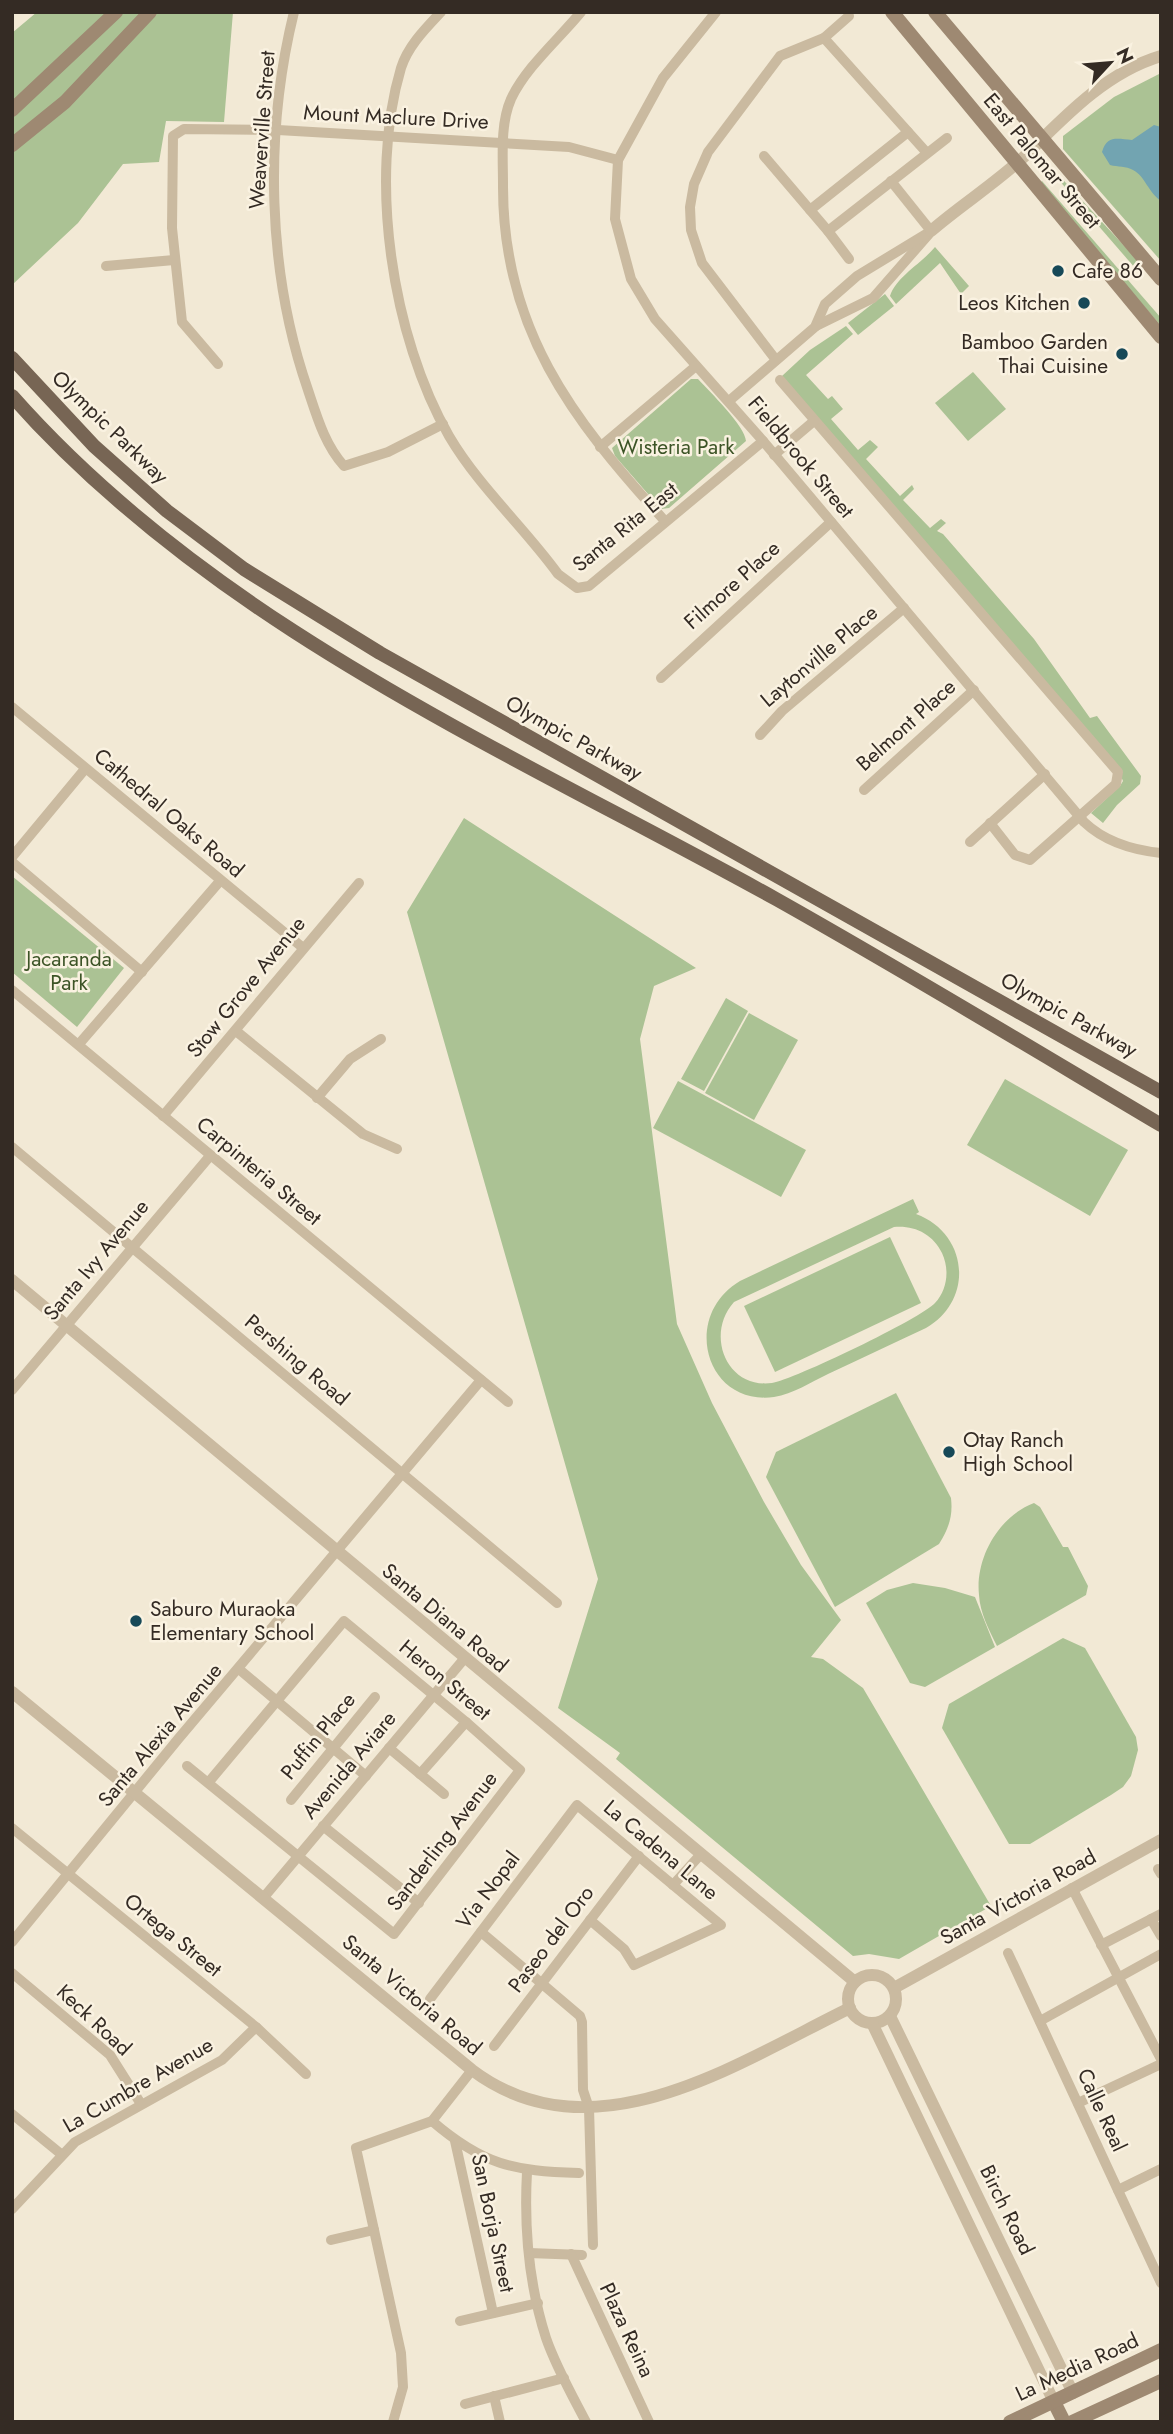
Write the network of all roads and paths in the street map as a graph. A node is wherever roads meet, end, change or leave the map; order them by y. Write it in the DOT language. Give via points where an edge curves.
graph roads {
  1 [pos="116,12"];
  2 [pos="150,12"];
  3 [pos="294,12"];
  4 [pos="441,12"];
  5 [pos="582,12"];
  6 [pos="716,12"];
  7 [pos="892,12"];
  8 [pos="935,12"];
  9 [pos="849,16"];
  10 [pos="824,38"];
  11 [pos="1161,56"];
  12 [pos="12,110"];
  13 [pos="278,130"];
  14 [pos="908,132"];
  15 [pos="1042,136"];
  16 [pos="389,138"];
  17 [pos="947,138"];
  18 [pos="504,142"];
  19 [pos="12,145"];
  20 [pos="927,153"];
  21 [pos="764,156"];
  22 [pos="618,160"];
  23 [pos="1016,163"];
  24 [pos="891,181"];
  25 [pos="810,210"];
  26 [pos="828,231"];
  27 [pos="931,231"];
  28 [pos="849,259"];
  29 [pos="174,260"];
  30 [pos="106,266"];
  31 [pos="1161,279"];
  32 [pos="815,327"];
  33 [pos="1161,337"];
  34 [pos="12,358"];
  35 [pos="776,360"];
  36 [pos="218,364"];
  37 [pos="696,366"];
  38 [pos="779,380"];
  39 [pos="12,396"];
  40 [pos="729,401"];
  41 [pos="814,421"];
  42 [pos="443,424"];
  43 [pos="763,441"];
  44 [pos="600,447"];
  45 [pos="774,455"];
  46 [pos="664,520"];
  47 [pos="831,522"];
  48 [pos="904,608"];
  49 [pos="661,678"];
  50 [pos="974,690"];
  51 [pos="12,707"];
  52 [pos="760,735"];
  53 [pos="85,769"];
  54 [pos="1045,774"];
  55 [pos="864,790"];
  56 [pos="1080,815"];
  57 [pos="990,823"];
  58 [pos="970,842"];
  59 [pos="1161,853"];
  60 [pos="12,860"];
  61 [pos="220,881"];
  62 [pos="359,883"];
  63 [pos="302,947"];
  64 [pos="142,972"];
  65 [pos="13,993"];
  66 [pos="1004,1003"];
  67 [pos="993,1026"];
  68 [pos="236,1031"];
  69 [pos="381,1039"];
  70 [pos="79,1044"];
  71 [pos="1161,1092"];
  72 [pos="317,1098"];
  73 [pos="163,1116"];
  74 [pos="1161,1125"];
  75 [pos="12,1147"];
  76 [pos="397,1149"];
  77 [pos="210,1156"];
  78 [pos="132,1247"];
  79 [pos="12,1280"];
  80 [pos="66,1325"];
  81 [pos="481,1380"];
  82 [pos="12,1390"];
  83 [pos="508,1402"];
  84 [pos="403,1474"];
  85 [pos="337,1553"];
  86 [pos="557,1603"];
  87 [pos="464,1659"];
  88 [pos="240,1670"];
  89 [pos="12,1692"];
  90 [pos="434,1695"];
  91 [pos="375,1697"];
  92 [pos="277,1701"];
  93 [pos="467,1722"];
  94 [pos="333,1748"];
  95 [pos="389,1748"];
  96 [pos="187,1766"];
  97 [pos="520,1770"];
  98 [pos="420,1774"];
  99 [pos="366,1776"];
  100 [pos="208,1783"];
  101 [pos="444,1794"];
  102 [pos="136,1795"];
  103 [pos="291,1800"];
  104 [pos="577,1805"];
  105 [pos="323,1826"];
  106 [pos="12,1828"];
  107 [pos="1161,1840"];
  108 [pos="701,1854"];
  109 [pos="298,1856"];
  110 [pos="639,1856"];
  111 [pos="68,1875"];
  112 [pos="673,1885"];
  113 [pos="1072,1888"];
  114 [pos="264,1897"];
  115 [pos="419,1903"];
  116 [pos="1156,1916"];
  117 [pos="590,1920"];
  118 [pos="481,1932"];
  119 [pos="1161,1936"];
  120 [pos="12,1942"];
  121 [pos="1101,1945"];
  122 [pos="1008,1953"];
  123 [pos="1161,1954"];
  124 [pos="12,1973"];
  125 [pos="1118,1978"];
  126 [pos="855,1982"];
  127 [pos="541,1985"];
  128 [pos="894,1987"];
  129 [pos="430,1999"];
  130 [pos="850,2008"];
  131 [pos="890,2016"];
  132 [pos="1040,2021"];
  133 [pos="872,2023"];
  134 [pos="256,2027"];
  135 [pos="494,2046"];
  136 [pos="1161,2061"];
  137 [pos="472,2070"];
  138 [pos="306,2074"];
  139 [pos="141,2104"];
  140 [pos="1078,2104"];
  141 [pos="590,2108"];
  142 [pos="12,2114"];
  143 [pos="432,2121"];
  144 [pos="455,2141"];
  145 [pos="61,2154"];
  146 [pos="958,2158"];
  147 [pos="941,2166"];
  148 [pos="1161,2169"];
  149 [pos="527,2172"];
  150 [pos="579,2174"];
  151 [pos="1118,2190"];
  152 [pos="12,2209"];
  153 [pos="374,2230"];
  154 [pos="331,2240"];
  155 [pos="593,2245"];
  156 [pos="529,2253"];
  157 [pos="571,2254"];
  158 [pos="582,2255"];
  159 [pos="1160,2279"];
  160 [pos="538,2303"];
  161 [pos="493,2313"];
  162 [pos="460,2321"];
  163 [pos="1161,2350"];
  164 [pos="564,2378"];
  165 [pos="1161,2381"];
  166 [pos="1073,2393"];
  167 [pos="494,2396"];
  168 [pos="1054,2402"];
  169 [pos="465,2404"];
  170 [pos="1082,2420"];
  171 [pos="393,2422"];
  172 [pos="500,2422"];
  173 [pos="586,2422"];
  174 [pos="649,2422"];
  175 [pos="1010,2422"];
  176 [pos="1064,2422"];
  1 -- 12 [label="main road"];
  2 -- 19 [label="main road" via="65,102"];
  3 -- 13 [label="street, Weaverville Street"];
  4 -- 16 [label="street" via="401,68"];
  5 -- 18 [label="street" via="520,84 507,114"];
  6 -- 22 [label="street, Fieldbrook Street" via="663,78"];
  7 -- 23 [label="main road, East Palomar Street"];
  8 -- 15 [label="main road, East Palomar Street"];
  9 -- 10 [label="street"];
  10 -- 14 [label="street"];
  10 -- 35 [label="street" via="780,56 708,152 691,195 691,230 702,263"];
  11 -- 15 [label="street" via="1111,79"];
  13 -- 16 [label="street, Mount Maclure Drive"];
  13 -- 29 [label="street, Mount Maclure Drive" via="195,127 173,136"];
  13 -- 42 [label="street, Weaverville Street" via="274,206 283,305 296,358 330,451 344,466 370,460"];
  14 -- 20 [label="street"];
  14 -- 25 [label="street"];
  15 -- 23 [label="street"];
  15 -- 31 [label="main road, East Palomar Street"];
  16 -- 18 [label="street, Mount Maclure Drive"];
  16 -- 42 [label="street" via="388,222 396,286 413,355"];
  17 -- 20 [label="street"];
  18 -- 22 [label="street, Mount Maclure Drive" via="569,147"];
  18 -- 44 [label="street" via="505,231 519,303 547,369"];
  20 -- 24 [label="street"];
  21 -- 25 [label="street"];
  22 -- 37 [label="street, Fieldbrook Street" via="615,219 624,260 655,319"];
  23 -- 27 [label="street"];
  23 -- 33 [label="main road, East Palomar Street"];
  24 -- 26 [label="street"];
  24 -- 27 [label="street"];
  25 -- 26 [label="street"];
  26 -- 28 [label="street"];
  27 -- 32 [label="street" via="873,298"];
  27 -- 32 [label="street" via="857,276 825,304"];
  29 -- 30 [label="street"];
  29 -- 36 [label="street" via="182,323"];
  32 -- 35 [label="street"];
  34 -- 66 [label="main road, Olympic Parkway" via="94,446 167,511 244,569 380,653"];
  35 -- 40 [label="street"];
  37 -- 40 [label="street, Fieldbrook Street"];
  37 -- 44 [label="street"];
  38 -- 41 [label="street"];
  39 -- 67 [label="main road" via="80,465 153,528 300,635"];
  40 -- 43 [label="street, Fieldbrook Street"];
  41 -- 45 [label="street"];
  41 -- 56 [label="street" via="1118,772 1116,785"];
  42 -- 46 [label="street, Santa Rita East" via="485,486 558,574 577,589 589,586"];
  43 -- 45 [label="street, Fieldbrook Street"];
  43 -- 46 [label="street, Santa Rita East"];
  44 -- 46 [label="street"];
  45 -- 47 [label="street, Fieldbrook Street"];
  47 -- 48 [label="street, Fieldbrook Street"];
  47 -- 49 [label="street, Filmore Place"];
  48 -- 50 [label="street, Fieldbrook Street"];
  48 -- 52 [label="street, Laytonville Place"];
  50 -- 54 [label="street, Fieldbrook Street"];
  50 -- 55 [label="street, Belmont Place"];
  51 -- 53 [label="street, Cathedral Oaks Road"];
  53 -- 60 [label="street"];
  53 -- 61 [label="street, Cathedral Oaks Road"];
  54 -- 56 [label="street, Fieldbrook Street"];
  54 -- 57 [label="street"];
  56 -- 57 [label="street" via="1030,860 1015,855"];
  56 -- 59 [label="street, Fieldbrook Street" via="1096,833 1134,850"];
  57 -- 58 [label="street"];
  60 -- 64 [label="street"];
  61 -- 63 [label="street, Cathedral Oaks Road"];
  61 -- 64 [label="street"];
  62 -- 63 [label="street, Stow Grove Avenue"];
  63 -- 68 [label="street, Stow Grove Avenue"];
  64 -- 70 [label="street"];
  65 -- 70 [label="street, Carpinteria Street"];
  66 -- 67 [label="main road"];
  66 -- 71 [label="main road, Olympic Parkway"];
  67 -- 74 [label="main road"];
  68 -- 72 [label="street"];
  68 -- 73 [label="street, Stow Grove Avenue"];
  69 -- 72 [label="street" via="351,1059"];
  70 -- 73 [label="street, Carpinteria Street"];
  72 -- 76 [label="street" via="363,1134"];
  73 -- 77 [label="street, Carpinteria Street"];
  75 -- 78 [label="street, Pershing Road"];
  77 -- 78 [label="street, Santa Ivy Avenue"];
  77 -- 81 [label="street, Carpinteria Street"];
  78 -- 80 [label="street, Santa Ivy Avenue"];
  78 -- 84 [label="street, Pershing Road"];
  79 -- 80 [label="street, Santa Diana Road"];
  80 -- 82 [label="street, Santa Ivy Avenue"];
  80 -- 85 [label="street, Santa Diana Road"];
  81 -- 83 [label="street, Carpinteria Street"];
  81 -- 84 [label="street"];
  84 -- 85 [label="street"];
  84 -- 86 [label="street, Pershing Road"];
  85 -- 87 [label="street, Santa Diana Road"];
  85 -- 88 [label="street, Santa Alexia Avenue"];
  87 -- 90 [label="street, Avenida Aviare"];
  87 -- 108 [label="street, Santa Diana Road"];
  88 -- 92 [label="street"];
  88 -- 102 [label="street, Santa Alexia Avenue"];
  89 -- 102 [label="street, Santa Victoria Road"];
  90 -- 92 [label="street, Heron Street" via="344,1622"];
  90 -- 93 [label="street, Heron Street"];
  90 -- 95 [label="street, Avenida Aviare"];
  91 -- 94 [label="street, Puffin Place"];
  92 -- 94 [label="street"];
  92 -- 100 [label="street"];
  93 -- 97 [label="street, Heron Street"];
  93 -- 98 [label="street"];
  94 -- 99 [label="street"];
  94 -- 103 [label="street, Puffin Place"];
  95 -- 98 [label="street"];
  95 -- 99 [label="street, Avenida Aviare"];
  96 -- 100 [label="street"];
  97 -- 115 [label="street, Sanderling Avenue"];
  98 -- 101 [label="street"];
  99 -- 105 [label="street, Avenida Aviare"];
  100 -- 109 [label="street"];
  102 -- 111 [label="street, Santa Alexia Avenue"];
  102 -- 114 [label="street, Santa Victoria Road"];
  104 -- 110 [label="street, La Cadena Lane"];
  104 -- 118 [label="street, Via Nopal"];
  105 -- 109 [label="street, Avenida Aviare"];
  105 -- 115 [label="street"];
  106 -- 111 [label="street, Ortega Street"];
  107 -- 113 [label="street, Santa Victoria Road"];
  108 -- 112 [label="street"];
  108 -- 126 [label="street, Santa Diana Road"];
  109 -- 114 [label="street, Avenida Aviare"];
  109 -- 115 [label="street, Sanderling Avenue" via="394,1934"];
  110 -- 112 [label="street, La Cadena Lane"];
  110 -- 117 [label="street, Paseo del Oro"];
  111 -- 120 [label="street, Santa Alexia Avenue"];
  111 -- 134 [label="street, Ortega Street"];
  112 -- 117 [label="street, La Cadena Lane" via="721,1925 634,1965 616,1941"];
  113 -- 121 [label="street"];
  113 -- 128 [label="street, Santa Victoria Road"];
  114 -- 137 [label="street, Santa Victoria Road"];
  116 -- 119 [label="street"];
  116 -- 121 [label="street"];
  117 -- 127 [label="street, Paseo del Oro"];
  118 -- 127 [label="street"];
  118 -- 129 [label="street, Via Nopal"];
  121 -- 125 [label="street"];
  122 -- 132 [label="street, Calle Real"];
  123 -- 125 [label="street"];
  124 -- 139 [label="street, Keck Road" via="110,2055"];
  125 -- 132 [label="street"];
  125 -- 136 [label="street"];
  126 -- 128 [label="street" via="876,1975"];
  126 -- 130 [label="street" via="849,1994"];
  127 -- 135 [label="street, Paseo del Oro"];
  127 -- 141 [label="street" via="580,2016 583,2090"];
  128 -- 131 [label="street" via="896,2003"];
  130 -- 133 [label="street" via="859,2019"];
  130 -- 141 [label="street, Santa Victoria Road" via="670,2093"];
  131 -- 133 [label="street"];
  131 -- 146 [label="street, Birch Road"];
  132 -- 140 [label="street, Calle Real"];
  133 -- 147 [label="street, Birch Road"];
  134 -- 138 [label="street, Ortega Street"];
  134 -- 139 [label="street, La Cumbre Avenue" via="222,2060"];
  136 -- 140 [label="street"];
  137 -- 141 [label="street, Santa Victoria Road" via="519,2095"];
  137 -- 143 [label="street"];
  139 -- 145 [label="street, La Cumbre Avenue" via="91,2131"];
  140 -- 151 [label="street, Calle Real"];
  141 -- 155 [label="street"];
  142 -- 145 [label="street"];
  143 -- 144 [label="street"];
  143 -- 153 [label="street" via="356,2148"];
  144 -- 149 [label="street" via="478,2155"];
  144 -- 161 [label="street, San Borja Street"];
  145 -- 152 [label="street, La Cumbre Avenue"];
  146 -- 147 [label="street"];
  146 -- 166 [label="street, Birch Road"];
  147 -- 168 [label="street, Birch Road"];
  148 -- 151 [label="street"];
  149 -- 150 [label="street"];
  149 -- 156 [label="street"];
  151 -- 159 [label="street, Calle Real"];
  153 -- 154 [label="street"];
  153 -- 171 [label="street" via="401,2353 403,2387"];
  156 -- 157 [label="street"];
  156 -- 160 [label="street"];
  157 -- 158 [label="street"];
  157 -- 174 [label="street, Plaza Reina"];
  160 -- 161 [label="street"];
  160 -- 164 [label="street" via="546,2338"];
  161 -- 162 [label="street"];
  163 -- 166 [label="main road, La Media Road"];
  164 -- 167 [label="street"];
  164 -- 173 [label="street"];
  165 -- 170 [label="main road"];
  166 -- 168 [label="main road, La Media Road"];
  166 -- 170 [label="main road, Birch Road"];
  167 -- 169 [label="street"];
  167 -- 172 [label="street"];
  168 -- 175 [label="main road, La Media Road"];
  168 -- 176 [label="main road, Birch Road"];
}
